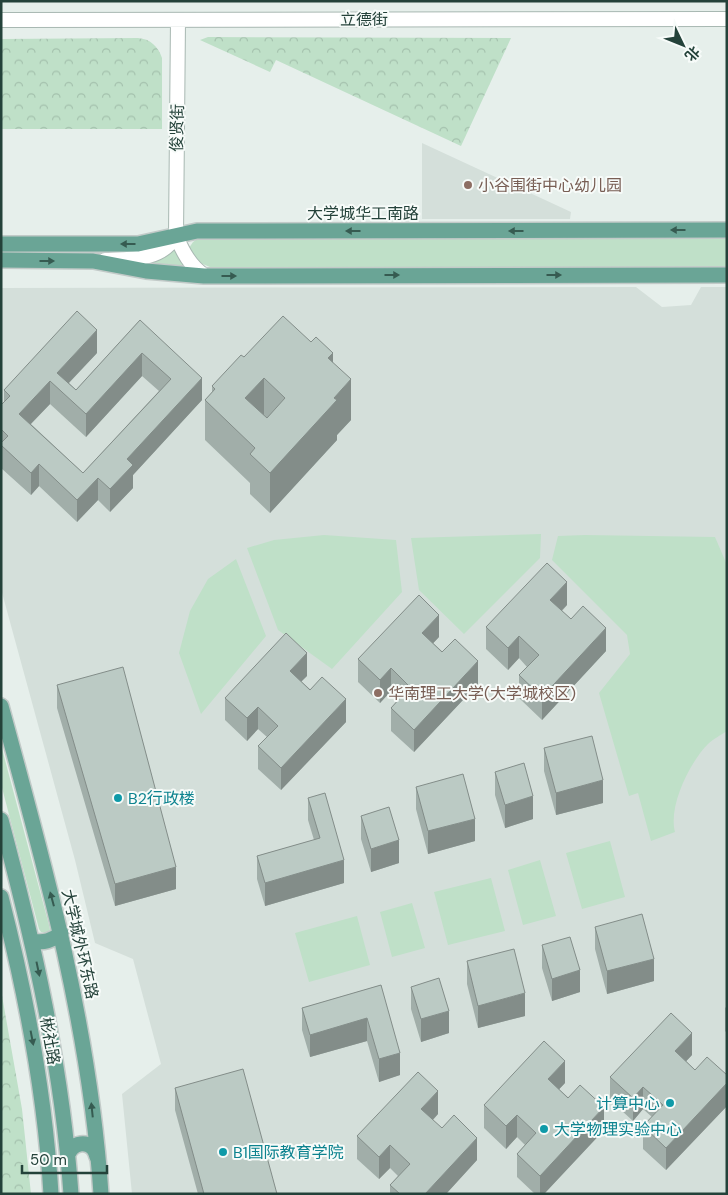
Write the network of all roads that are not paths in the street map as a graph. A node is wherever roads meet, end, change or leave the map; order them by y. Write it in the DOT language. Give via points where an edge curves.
graph roads {
  1 [pos="727,19"];
  2 [pos="1,20"];
  3 [pos="178,20"];
  4 [pos="727,230"];
  5 [pos="176,236"];
  6 [pos="1,244"];
  7 [pos="1,260"];
  8 [pos="93,261"];
  9 [pos="727,275"];
  10 [pos="206,276"];
  11 [pos="1,706"];
  12 [pos="1,820"];
  13 [pos="1,897"];
  14 [pos="61,933"];
  15 [pos="32,941"];
  16 [pos="97,1157"];
  17 [pos="67,1160"];
  18 [pos="51,1194"];
  19 [pos="71,1194"];
  20 [pos="100,1194"];
  1 -- 3 [label="street, 立德街"];
  2 -- 3 [label="street, 立德街"];
  3 -- 5 [label="street, 俊贤街"];
  4 -- 5 [label="main road, 大学城华工南路, one-way" via="204,231"];
  5 -- 6 [label="main road, 大学城华工南路, one-way" via="138,244"];
  5 -- 8 [label="street" via="163,249 147,257"];
  5 -- 10 [label="street, 俊贤街" via="188,260"];
  7 -- 8 [label="main road, one-way"];
  8 -- 10 [label="main road" via="146,271"];
  10 -- 9 [label="main road, one-way"];
  14 -- 11 [label="main road, 大学城外环东路, one-way"];
  12 -- 15 [label="main road"];
  13 -- 18 [label="main road, 彬社路, one-way" via="35,1055"];
  14 -- 15 [label="main road" via="45,942"];
  16 -- 14 [label="main road, 大学城外环东路, one-way" via="84,1057"];
  15 -- 17 [label="main road, one-way" via="55,1062"];
  16 -- 17 [label="main road" via="90,1145 80,1143 69,1151"];
  16 -- 20 [label="main road, 大学城外环东路"];
  17 -- 19 [label="main road"];
}
